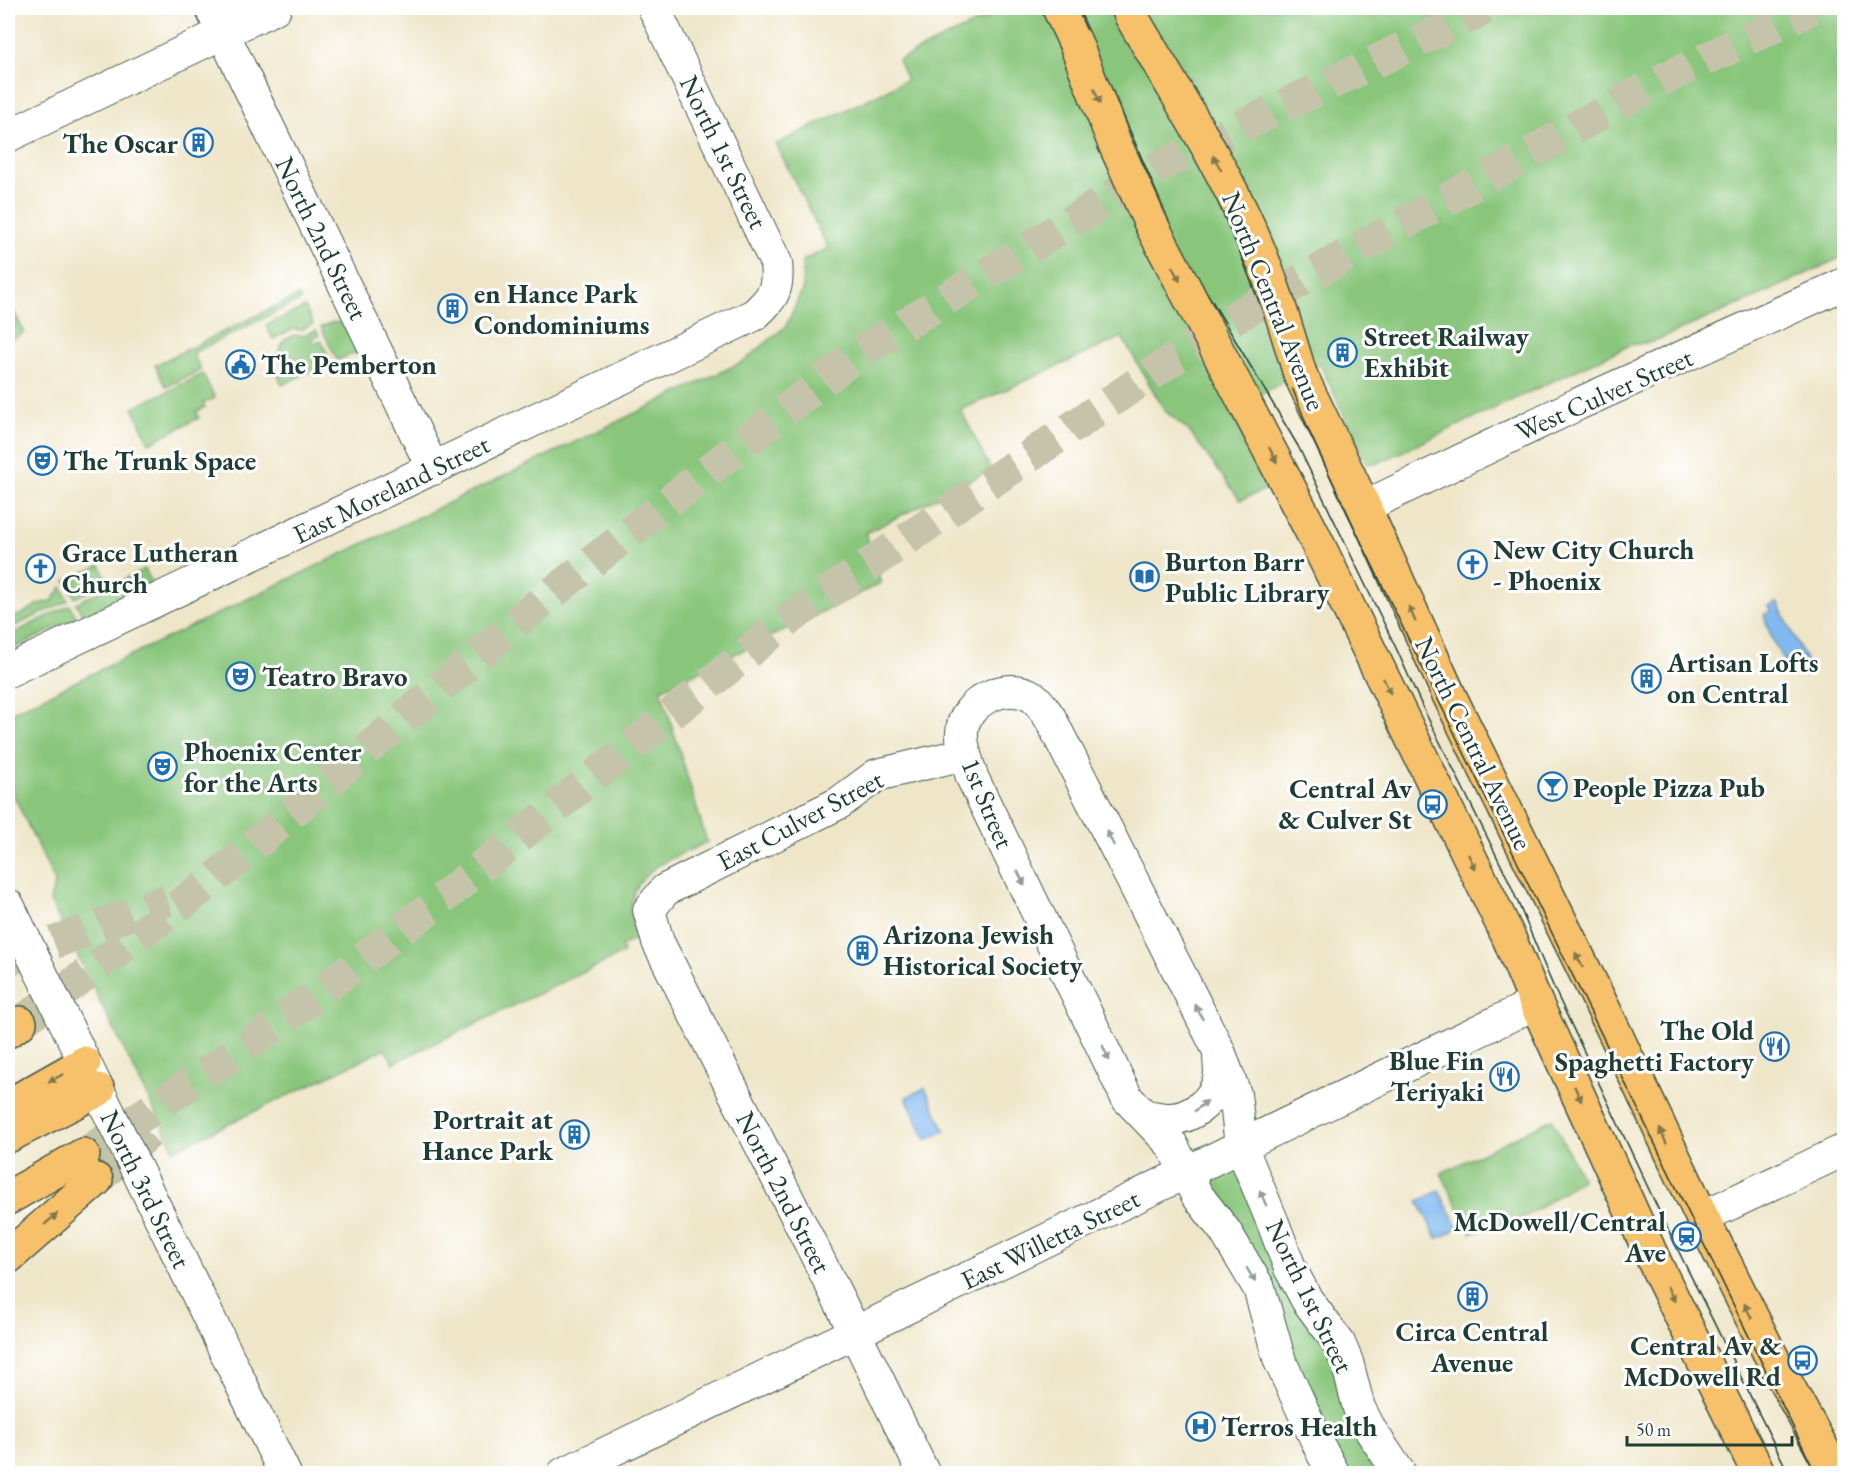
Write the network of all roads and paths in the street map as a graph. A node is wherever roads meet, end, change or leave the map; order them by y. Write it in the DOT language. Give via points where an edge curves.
graph roads {
  1 [pos="275,8"];
  2 [pos="654,8"];
  3 [pos="1059,8"];
  4 [pos="1128,11"];
  5 [pos="217,20"];
  6 [pos="8,136"];
  7 [pos="1845,284"];
  8 [pos="771,300"];
  9 [pos="434,469"];
  10 [pos="1364,507"];
  11 [pos="8,671"];
  12 [pos="965,754"];
  13 [pos="8,905"];
  14 [pos="649,910"];
  15 [pos="1536,1003"];
  16 [pos="1219,1051"];
  17 [pos="91,1076"];
  18 [pos="8,1106"];
  19 [pos="1146,1116"];
  20 [pos="8,1136"];
  21 [pos="1240,1146"];
  22 [pos="1845,1150"];
  23 [pos="1185,1173"];
  24 [pos="8,1198"];
  25 [pos="1702,1217"];
  26 [pos="8,1257"];
  27 [pos="855,1333"];
  28 [pos="285,1473"];
  29 [pos="563,1473"];
  30 [pos="924,1473"];
  31 [pos="1334,1473"];
  32 [pos="1400,1473"];
  33 [pos="1759,1473"];
  34 [pos="1836,1473"];
  1 -- 5 [label="street"];
  2 -- 8 [label="street, North 1st Street" via="776,263 776,286"];
  3 -- 15 [label="main road, North Central Avenue, one-way, bridge" via="1152,226 1311,530 1509,938"];
  10 -- 4 [label="main road, North Central Avenue, one-way, bridge" via="1300,374 1274,290 1221,170"];
  5 -- 6 [label="street"];
  5 -- 9 [label="street, North 2nd Street"];
  7 -- 10 [label="street, West Culver Street" via="1578,404"];
  8 -- 9 [label="street, East Moreland Street" via="754,315"];
  9 -- 11 [label="street, East Moreland Street"];
  25 -- 10 [label="main road, North Central Avenue, one-way" via="1450,697"];
  12 -- 14 [label="street, East Culver Street" via="877,775 839,803 665,890"];
  16 -- 12 [label="street, 1st Street, one-way" via="1042,707 1033,697 1020,692 1007,691 990,697 965,717"];
  12 -- 19 [label="street, 1st Street, one-way" via="972,777 1127,1098"];
  13 -- 17 [label="street, North 3rd Street"];
  14 -- 27 [label="street, North 2nd Street" via="658,942"];
  15 -- 21 [label="street, East Willetta Street"];
  15 -- 33 [label="main road, North Central Avenue, one-way" via="1656,1265"];
  19 -- 16 [label="street, 1st Street, one-way" via="1171,1119 1200,1108 1213,1095 1219,1078"];
  16 -- 21 [label="street, 1st Street" via="1235,1094"];
  17 -- 18 [label="main road, one-way"];
  17 -- 20 [label="main road"];
  17 -- 28 [label="street, North 3rd Street"];
  19 -- 23 [label="street, 1st Street" via="1172,1145"];
  21 -- 23 [label="street, East Willetta Street"];
  32 -- 21 [label="street, North 1st Street, one-way" via="1359,1408 1339,1343 1307,1300 1290,1268"];
  22 -- 25 [label="street"];
  23 -- 27 [label="street, East Willetta Street"];
  23 -- 31 [label="street, North 1st Street, one-way" via="1259,1288 1280,1361"];
  26 -- 24 [label="main road, one-way" via="89,1167"];
  34 -- 25 [label="main road, North Central Avenue, one-way" via="1768,1350"];
  27 -- 29 [label="street, East Willetta Street"];
  27 -- 30 [label="street, North 2nd Street"];
}
